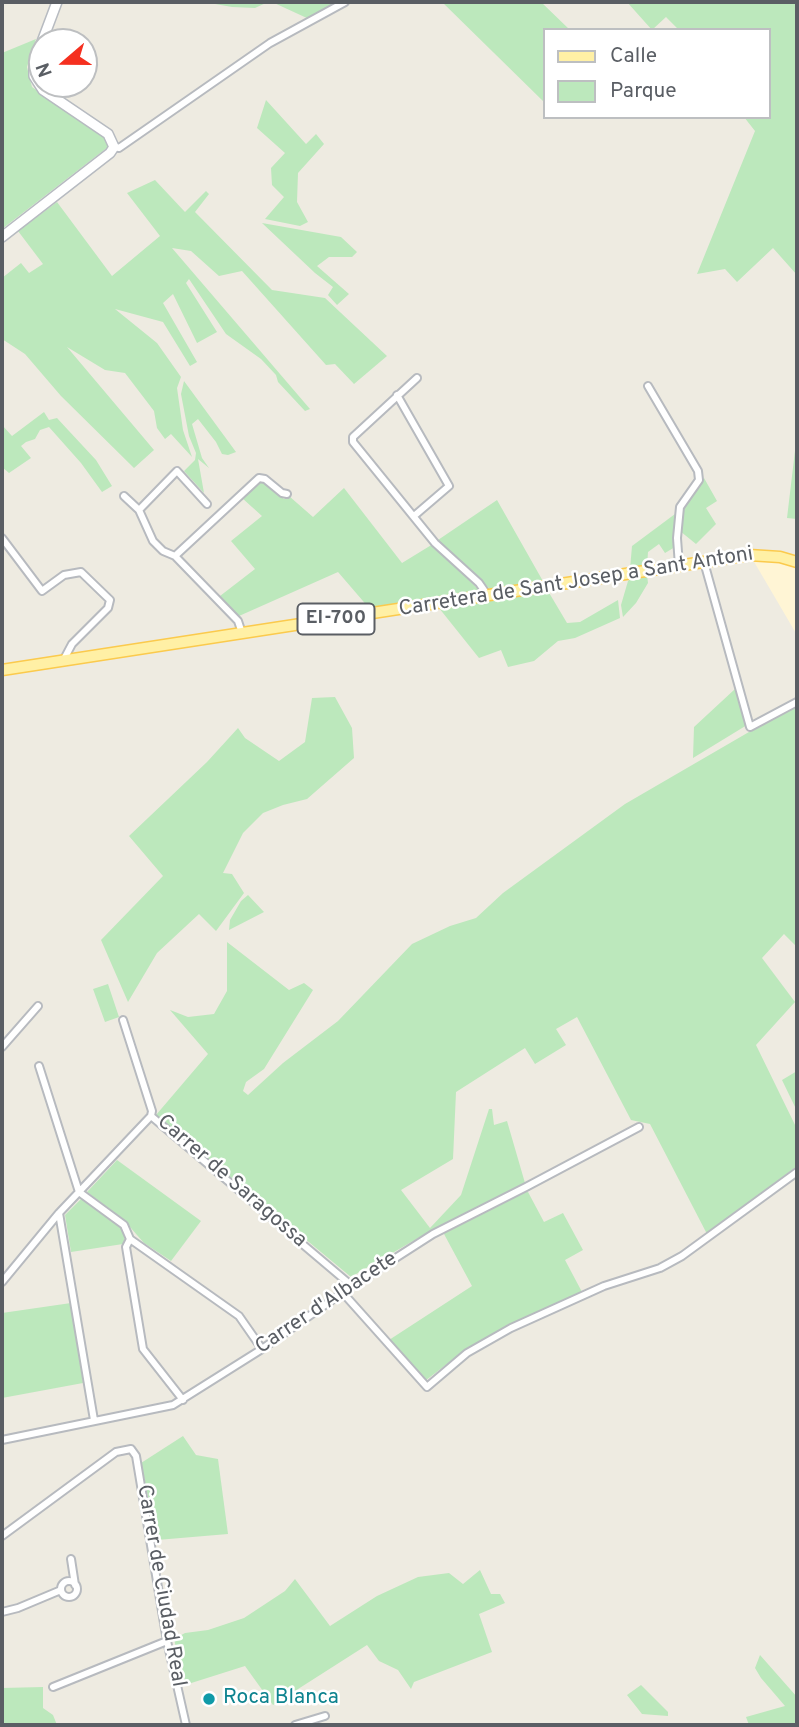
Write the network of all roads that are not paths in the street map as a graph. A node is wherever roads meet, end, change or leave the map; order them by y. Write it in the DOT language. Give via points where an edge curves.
graph roads {
  1 [pos="57,2"];
  2 [pos="345,2"];
  3 [pos="114,147"];
  4 [pos="2,237"];
  5 [pos="417,378"];
  6 [pos="648,386"];
  7 [pos="397,396"];
  8 [pos="287,494"];
  9 [pos="124,496"];
  10 [pos="207,503"];
  11 [pos="139,510"];
  12 [pos="414,516"];
  13 [pos="2,538"];
  14 [pos="175,556"];
  15 [pos="704,562"];
  16 [pos="797,562"];
  17 [pos="679,566"];
  18 [pos="488,596"];
  19 [pos="242,633"];
  20 [pos="63,661"];
  21 [pos="3,668"];
  22 [pos="797,702"];
  23 [pos="38,1006"];
  24 [pos="123,1020"];
  25 [pos="2,1047"];
  26 [pos="39,1066"];
  27 [pos="151,1116"];
  28 [pos="639,1127"];
  29 [pos="797,1172"];
  30 [pos="79,1192"];
  31 [pos="60,1213"];
  32 [pos="131,1239"];
  33 [pos="2,1271"];
  34 [pos="3,1281"];
  35 [pos="352,1286"];
  36 [pos="343,1293"];
  37 [pos="262,1349"];
  38 [pos="183,1400"];
  39 [pos="94,1420"];
  40 [pos="2,1440"];
  41 [pos="2,1536"];
  42 [pos="72,1559"];
  43 [pos="75,1585"];
  44 [pos="61,1590"];
  45 [pos="2,1612"];
  46 [pos="167,1641"];
  47 [pos="52,1687"];
  48 [pos="325,1716"];
  49 [pos="187,1725"];
  50 [pos="295,1725"];
  1 -- 3 [label="street" via="34,63 34,76 43,90 108,134"];
  2 -- 3 [label="street" via="270,43 120,148"];
  3 -- 4 [label="street"];
  5 -- 7 [label="street"];
  6 -- 17 [label="street" via="698,471 699,480 680,507"];
  7 -- 12 [label="street" via="449,486"];
  7 -- 12 [label="street" via="353,442"];
  8 -- 14 [label="street" via="259,478"];
  9 -- 11 [label="street"];
  10 -- 11 [label="street" via="177,471"];
  11 -- 14 [label="street" via="153,541"];
  12 -- 18 [label="street"];
  13 -- 20 [label="street" via="41,591 64,575 81,572 110,600"];
  14 -- 19 [label="street" via="238,621"];
  15 -- 16 [label="main road, Carretera de Sant Josep a Sant Antoni / EI-700" via="765,555"];
  15 -- 17 [label="main road, Carretera de Sant Josep a Sant Antoni / EI-700"];
  15 -- 22 [label="street" via="750,727"];
  17 -- 18 [label="main road, Carretera de Sant Josep a Sant Antoni / EI-700"];
  18 -- 19 [label="main road, Carretera de Sant Josep a Sant Antoni / EI-700"];
  19 -- 20 [label="main road, Carretera de Sant Josep a Sant Antoni / EI-700"];
  20 -- 21 [label="main road, EI-700"];
  23 -- 25 [label="street"];
  24 -- 27 [label="street, Carrer de Saragossa"];
  26 -- 30 [label="street"];
  27 -- 30 [label="street"];
  27 -- 35 [label="street, Carrer de Saragossa"];
  28 -- 35 [label="street, Carrer d'Albacete" via="442,1229"];
  29 -- 36 [label="street" via="682,1256 511,1328 467,1353 427,1387"];
  30 -- 31 [label="street"];
  30 -- 32 [label="street" via="124,1225"];
  31 -- 34 [label="street"];
  31 -- 39 [label="street"];
  32 -- 37 [label="street" via="239,1316"];
  32 -- 38 [label="street" via="126,1247 143,1349"];
  33 -- 34 [label="street"];
  35 -- 36 [label="street, Carrer d'Albacete"];
  36 -- 37 [label="street, Carrer d'Albacete"];
  37 -- 38 [label="street, Carrer d'Albacete"];
  38 -- 39 [label="street, Carrer d'Albacete"];
  39 -- 40 [label="street, Carrer d'Albacete"];
  41 -- 46 [label="street, Carrer de Ciudad Real" via="116,1452 131,1449 136,1456"];
  42 -- 43 [label="street"];
  43 -- 44 [label="street" via="66,1582"];
  43 -- 44 [label="street" via="73,1596 65,1597"];
  44 -- 45 [label="street"];
  46 -- 47 [label="street"];
  46 -- 49 [label="street, Carrer de Ciudad Real"];
  48 -- 50 [label="street"];
}
